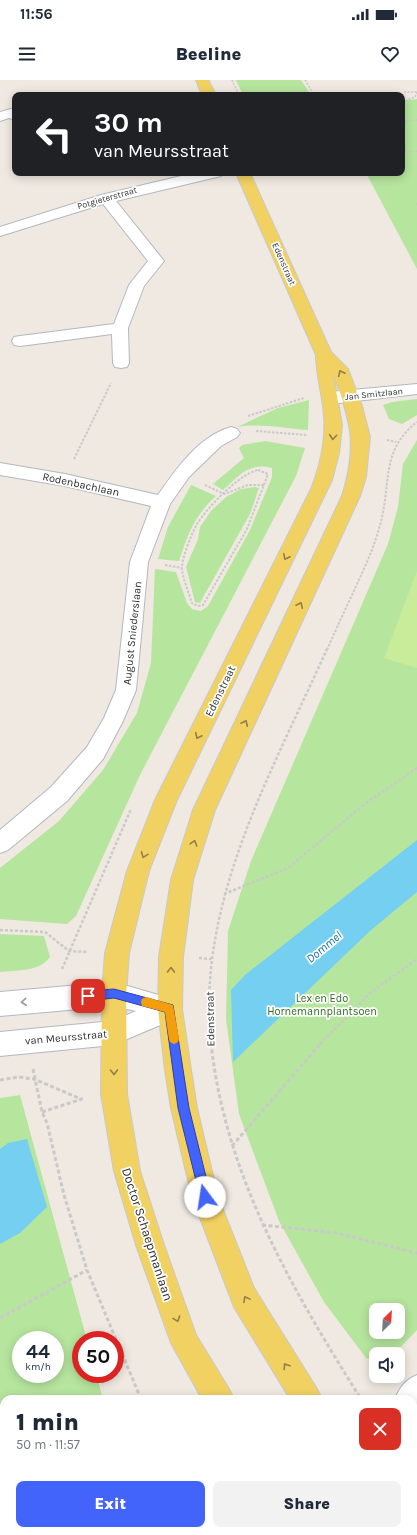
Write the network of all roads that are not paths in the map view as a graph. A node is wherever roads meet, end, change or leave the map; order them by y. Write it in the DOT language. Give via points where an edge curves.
graph roads {
  1 [pos="202,80"];
  2 [pos="208,92"];
  3 [pos="12,114"];
  4 [pos="0,117"];
  5 [pos="198,176"];
  6 [pos="244,176"];
  7 [pos="106,198"];
  8 [pos="0,232"];
  9 [pos="120,328"];
  10 [pos="20,341"];
  11 [pos="324,355"];
  12 [pos="121,363"];
  13 [pos="417,389"];
  14 [pos="351,397"];
  15 [pos="330,398"];
  16 [pos="231,433"];
  17 [pos="0,469"];
  18 [pos="162,502"];
  19 [pos="0,843"];
  20 [pos="114,994"];
  21 [pos="0,1004"];
  22 [pos="170,1009"];
  23 [pos="113,1033"];
  24 [pos="0,1044"];
  25 [pos="217,1395"];
  26 [pos="304,1395"];
  1 -- 2 [label="main road"];
  3 -- 4 [label="street"];
  5 -- 7 [label="street, Potgieterstraat"];
  6 -- 11 [label="main road, Edenstraat"];
  7 -- 8 [label="street, Potgieterstraat"];
  7 -- 9 [label="street" via="156,261 137,285"];
  9 -- 10 [label="street"];
  9 -- 12 [label="street"];
  14 -- 11 [label="main road, Edenstraat, one-way" via="340,369"];
  11 -- 15 [label="main road, Edenstraat" via="324,371"];
  13 -- 14 [label="street, Jan Smitzlaan"];
  14 -- 15 [label="street, Jan Smitzlaan"];
  22 -- 14 [label="main road, Edenstraat, one-way" via="171,957 182,880 204,810 355,483 361,437"];
  15 -- 20 [label="main road, Edenstraat, one-way" via="333,436 327,471 166,800 138,871 117,953"];
  16 -- 18 [label="street, August Sniederslaan" via="215,442 183,473"];
  17 -- 18 [label="street, Rodenbachlaan"];
  18 -- 19 [label="street, August Sniederslaan" via="139,562 126,690 113,721 95,753 59,794"];
  20 -- 21 [label="street, one-way"];
  20 -- 22 [label="street"];
  20 -- 23 [label="main road, Edenstraat"];
  22 -- 23 [label="street, van Meursstraat"];
  26 -- 22 [label="main road, one-way" via="244,1296 205,1197 184,1108"];
  23 -- 24 [label="street, van Meursstraat"];
  23 -- 25 [label="main road, Doctor Schaepmanlaan, one-way" via="114,1094 127,1171 185,1343"];
}
